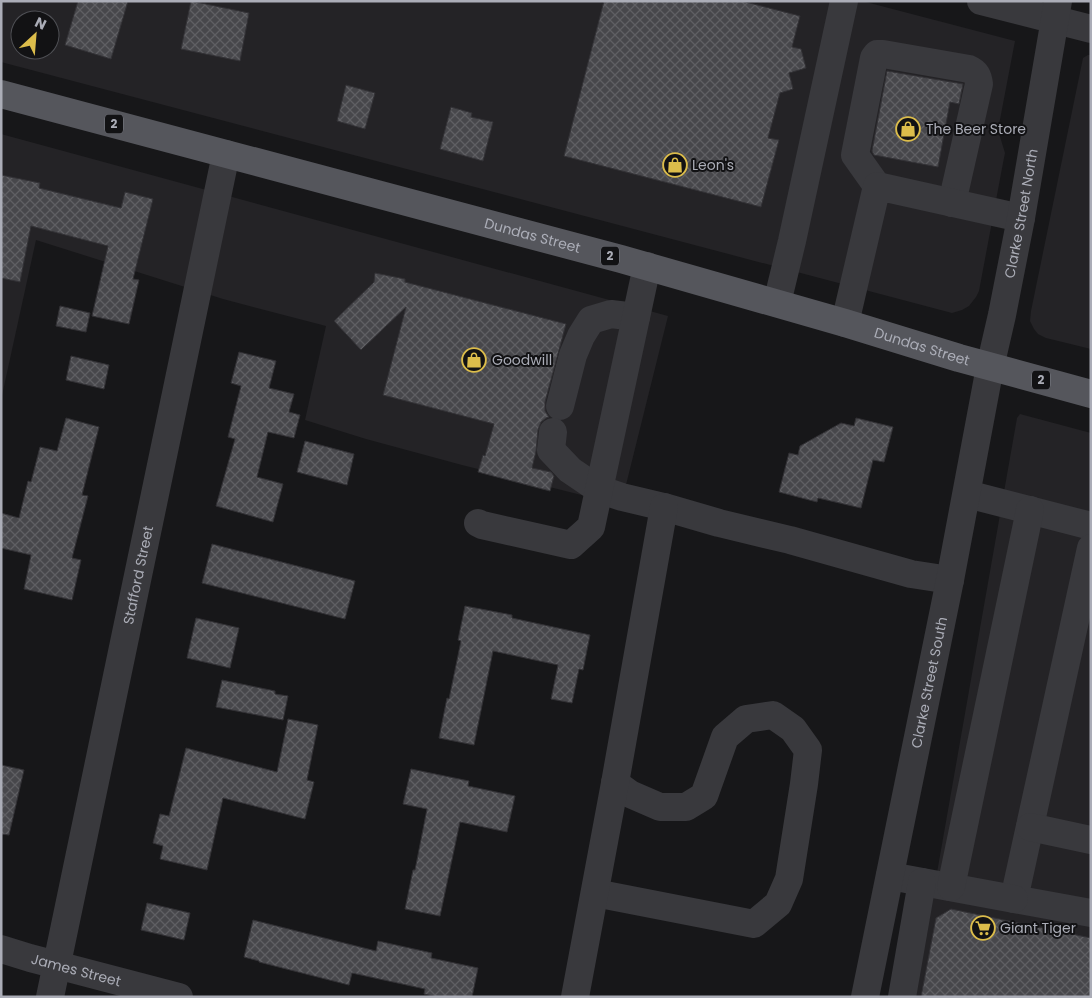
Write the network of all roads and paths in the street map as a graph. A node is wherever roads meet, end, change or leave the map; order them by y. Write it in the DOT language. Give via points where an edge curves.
graph roads {
  1 [pos="844,1"];
  2 [pos="981,1"];
  3 [pos="1057,11"];
  4 [pos="1091,29"];
  5 [pos="1,94"];
  6 [pos="226,154"];
  7 [pos="877,186"];
  8 [pos="952,203"];
  9 [pos="1021,218"];
  10 [pos="647,266"];
  11 [pos="777,303"];
  12 [pos="636,317"];
  13 [pos="845,323"];
  14 [pos="990,367"];
  15 [pos="1091,394"];
  16 [pos="560,406"];
  17 [pos="553,432"];
  18 [pos="598,489"];
  19 [pos="966,494"];
  20 [pos="664,507"];
  21 [pos="1030,510"];
  22 [pos="478,522"];
  23 [pos="1091,526"];
  24 [pos="1091,548"];
  25 [pos="950,580"];
  26 [pos="616,783"];
  27 [pos="1030,828"];
  28 [pos="1091,840"];
  29 [pos="890,876"];
  30 [pos="922,882"];
  31 [pos="951,887"];
  32 [pos="595,893"];
  33 [pos="1014,899"];
  34 [pos="1091,913"];
  35 [pos="1,949"];
  36 [pos="56,964"];
  37 [pos="50,997"];
  38 [pos="179,997"];
  39 [pos="575,997"];
  40 [pos="865,997"];
  41 [pos="902,997"];
  1 -- 11 [label="street"];
  2 -- 3 [label="street"];
  3 -- 4 [label="street"];
  3 -- 9 [label="street, Clarke Street North"];
  5 -- 6 [label="main road, Dundas Street / 2"];
  6 -- 10 [label="main road, Dundas Street / 2"];
  6 -- 36 [label="street, Stafford Street"];
  7 -- 8 [label="street"];
  7 -- 8 [label="street" via="855,155 877,54 969,69 979,76 979,84"];
  7 -- 13 [label="street"];
  8 -- 9 [label="street"];
  9 -- 14 [label="street, Clarke Street North"];
  10 -- 11 [label="main road, Dundas Street / 2"];
  10 -- 12 [label="street"];
  11 -- 13 [label="main road, Dundas Street / 2"];
  12 -- 16 [label="street" via="611,314 591,320 573,355"];
  12 -- 18 [label="street"];
  13 -- 14 [label="main road, Dundas Street / 2"];
  14 -- 15 [label="main road, Dundas Street / 2"];
  14 -- 19 [label="street, Clarke Street South"];
  17 -- 18 [label="street" via="551,450 570,470"];
  18 -- 20 [label="street"];
  18 -- 22 [label="street" via="590,526 571,545"];
  19 -- 21 [label="street"];
  19 -- 25 [label="street, Clarke Street South"];
  20 -- 25 [label="street" via="911,574"];
  20 -- 26 [label="street"];
  21 -- 23 [label="street"];
  21 -- 31 [label="street"];
  24 -- 27 [label="street"];
  25 -- 29 [label="street, Clarke Street South"];
  26 -- 32 [label="street"];
  26 -- 32 [label="street" via="630,794 660,807 686,807 704,796 725,737 746,719 773,716 793,729 808,750 789,879 778,904 754,924"];
  27 -- 28 [label="street"];
  27 -- 33 [label="street"];
  29 -- 30 [label="street"];
  29 -- 40 [label="street, Clarke Street South"];
  30 -- 31 [label="street"];
  30 -- 41 [label="street"];
  31 -- 33 [label="street"];
  32 -- 39 [label="street"];
  33 -- 34 [label="street"];
  35 -- 36 [label="street, James Street"];
  36 -- 37 [label="street, Stafford Street"];
  36 -- 38 [label="street, James Street"];
}
